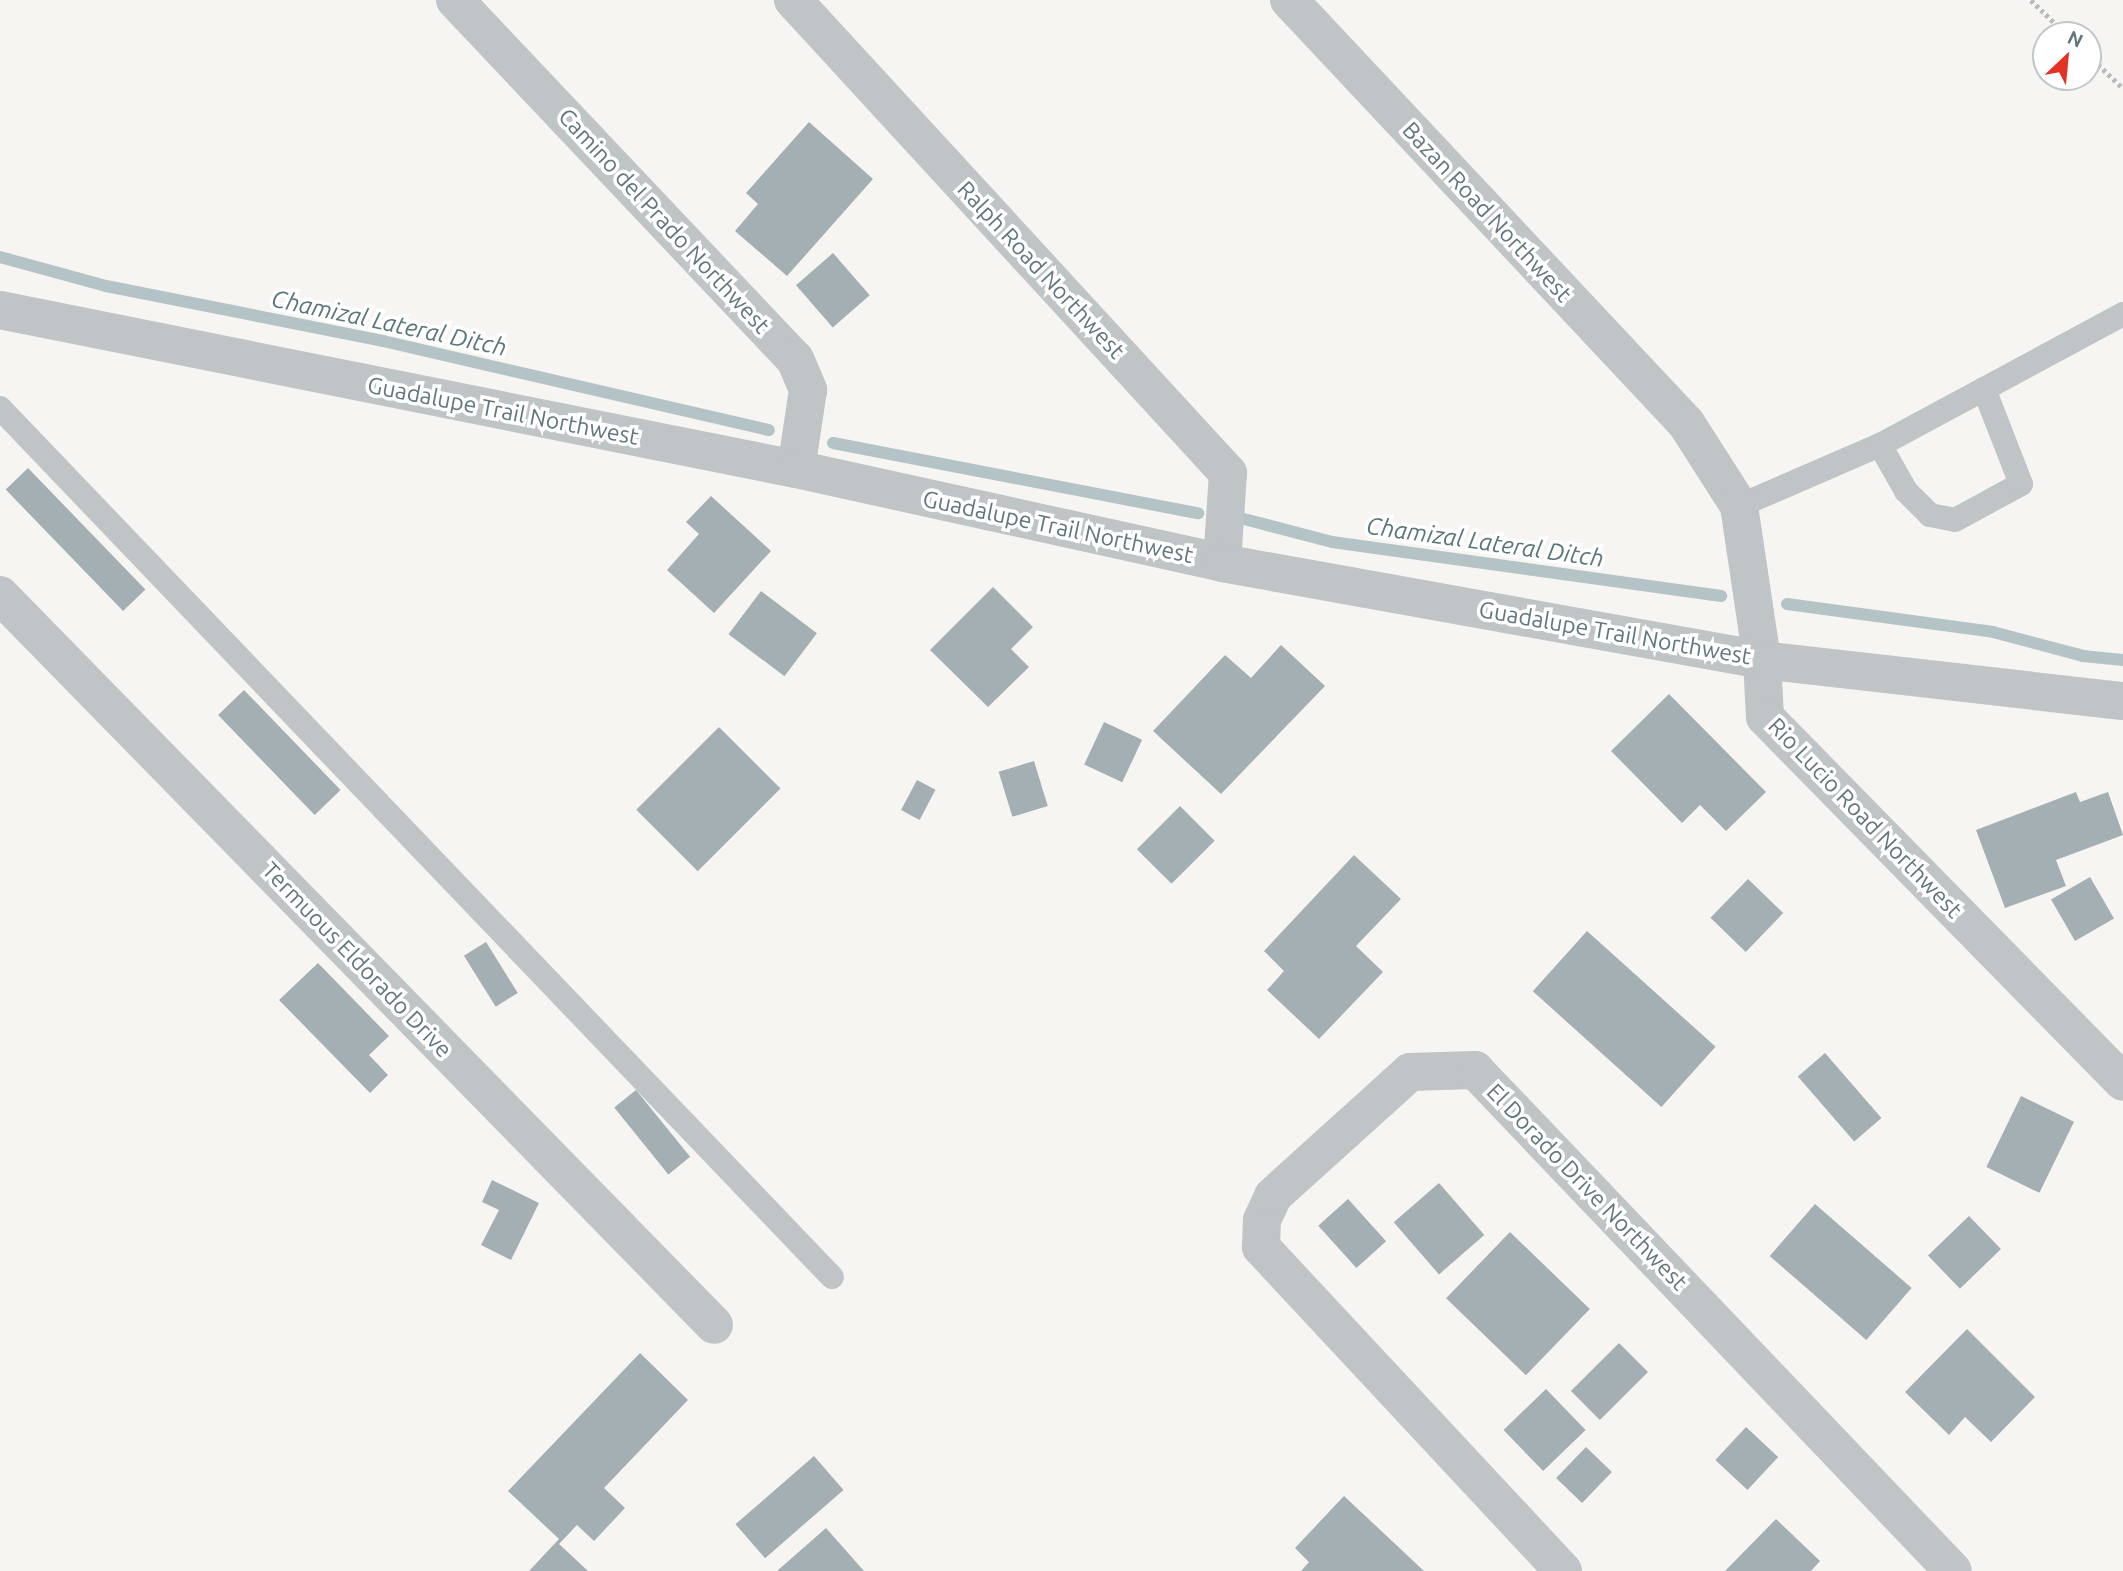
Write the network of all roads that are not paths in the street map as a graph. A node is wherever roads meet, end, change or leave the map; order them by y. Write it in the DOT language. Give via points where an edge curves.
graph roads {
  1 [pos="455,0"];
  2 [pos="793,0"];
  3 [pos="1289,0"];
  4 [pos="0,310"];
  5 [pos="2123,314"];
  6 [pos="1984,388"];
  7 [pos="0,408"];
  8 [pos="1686,423"];
  9 [pos="1880,445"];
  10 [pos="796,469"];
  11 [pos="1739,506"];
  12 [pos="1222,563"];
  13 [pos="0,595"];
  14 [pos="1762,660"];
  15 [pos="2123,701"];
  16 [pos="2123,1082"];
  17 [pos="832,1277"];
  18 [pos="714,1325"];
  19 [pos="1563,1571"];
  20 [pos="1953,1571"];
  1 -- 10 [label="street, Camino del Prado Northwest" via="795,359 808,390"];
  2 -- 12 [label="street, Ralph Road Northwest" via="1228,473"];
  3 -- 8 [label="street, Bazan Road Northwest"];
  4 -- 10 [label="street, Guadalupe Trail Northwest"];
  5 -- 6 [label="lane"];
  6 -- 9 [label="lane"];
  6 -- 9 [label="lane" via="2021,484 1955,520 1930,515 1906,491"];
  7 -- 17 [label="lane"];
  8 -- 11 [label="street, Rio Lucio Road Northwest"];
  9 -- 11 [label="lane"];
  10 -- 12 [label="street, Guadalupe Trail Northwest"];
  11 -- 14 [label="street, Rio Lucio Road Northwest"];
  12 -- 14 [label="street, Guadalupe Trail Northwest"];
  13 -- 18 [label="street, Termuous Eldorado Drive"];
  14 -- 15 [label="street, Guadalupe Trail Northwest"];
  14 -- 16 [label="street, Rio Lucio Road Northwest" via="1765,717"];
  19 -- 20 [label="street, El Dorado Drive Northwest" via="1261,1247 1262,1220 1273,1196 1410,1072 1475,1070"];
}
